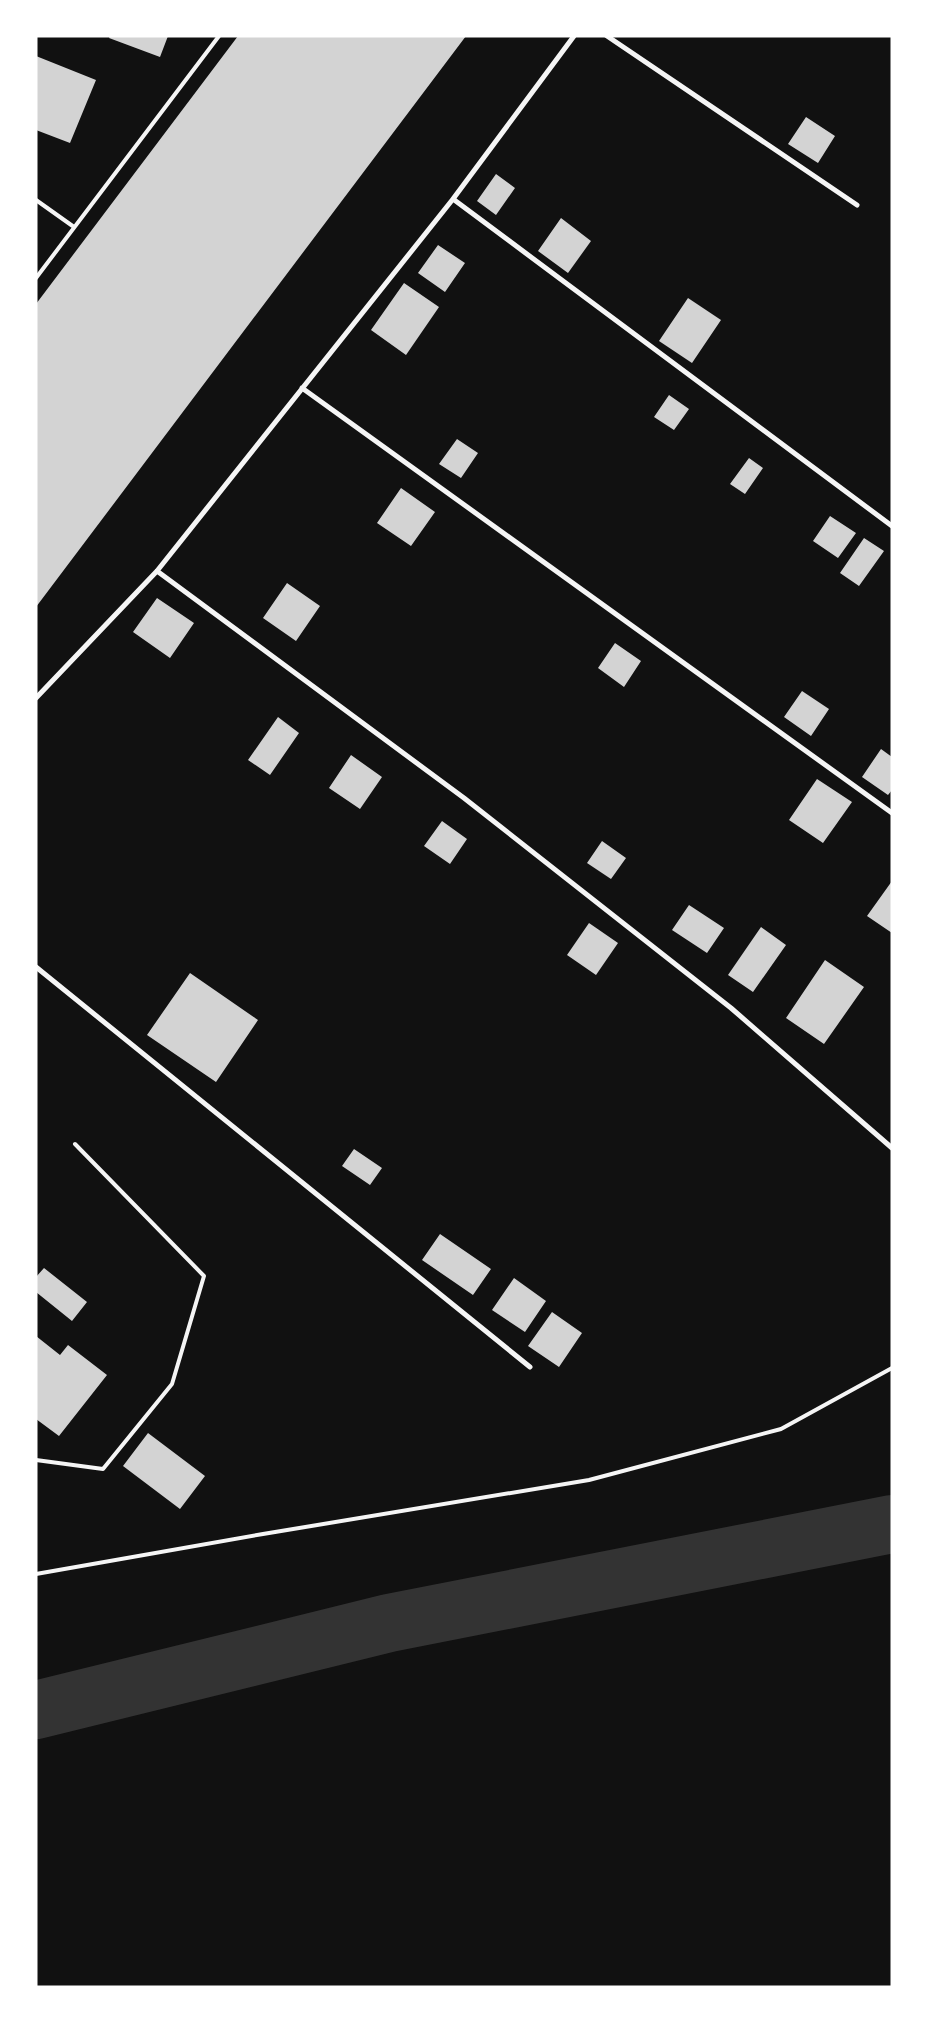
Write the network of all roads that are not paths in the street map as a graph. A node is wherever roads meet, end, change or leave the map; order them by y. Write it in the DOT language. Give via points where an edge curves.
graph roads {
  1 [pos="219,36"];
  2 [pos="574,36"];
  3 [pos="607,36"];
  4 [pos="453,199"];
  5 [pos="36,200"];
  6 [pos="857,205"];
  7 [pos="74,227"];
  8 [pos="36,278"];
  9 [pos="302,388"];
  10 [pos="892,526"];
  11 [pos="157,571"];
  12 [pos="36,698"];
  13 [pos="892,813"];
  14 [pos="36,967"];
  15 [pos="75,1144"];
  16 [pos="892,1148"];
  17 [pos="530,1367"];
  18 [pos="892,1368"];
  19 [pos="36,1460"];
  20 [pos="36,1574"];
  1 -- 7 [label="lane"];
  2 -- 4 [label="street"];
  3 -- 6 [label="street"];
  4 -- 9 [label="street"];
  4 -- 10 [label="street"];
  5 -- 7 [label="lane"];
  7 -- 8 [label="lane"];
  9 -- 11 [label="street"];
  9 -- 13 [label="street"];
  11 -- 12 [label="street"];
  11 -- 16 [label="street" via="494,822 732,1008"];
  14 -- 17 [label="street"];
  15 -- 19 [label="lane" via="204,1276 172,1384 103,1469"];
  18 -- 20 [label="lane" via="782,1429 589,1480"];
}
